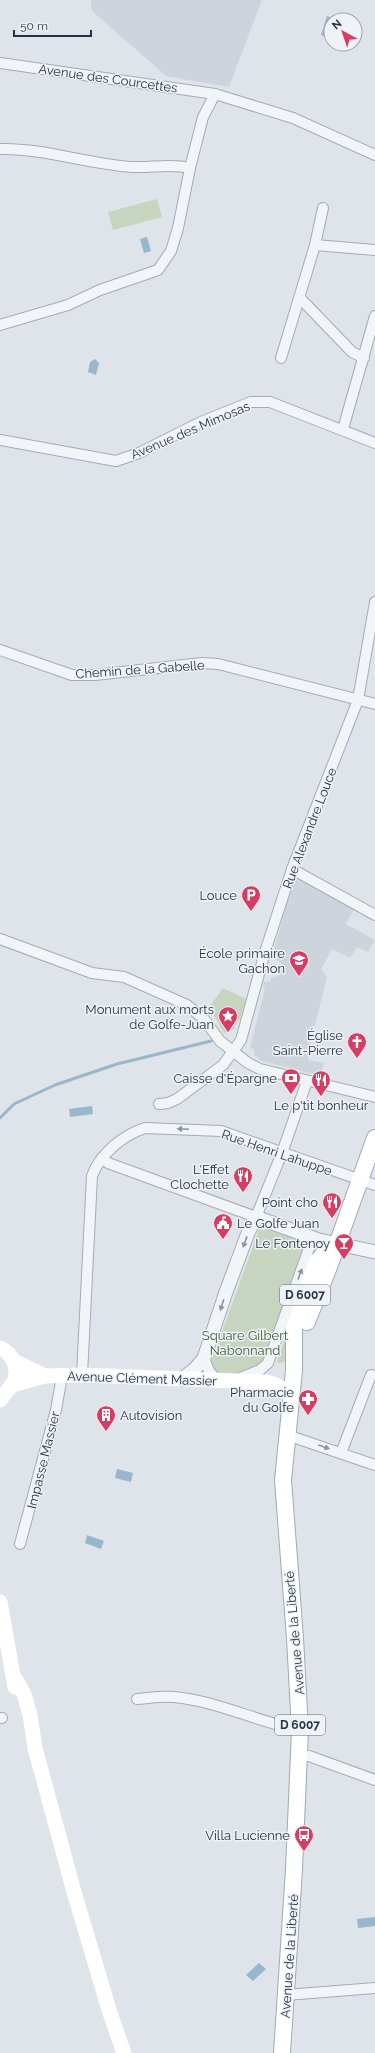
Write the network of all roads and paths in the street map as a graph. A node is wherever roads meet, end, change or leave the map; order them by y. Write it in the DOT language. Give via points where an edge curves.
graph roads {
  1 [pos="0,63"];
  2 [pos="215,94"];
  3 [pos="0,149"];
  4 [pos="375,155"];
  5 [pos="190,168"];
  6 [pos="323,208"];
  7 [pos="315,245"];
  8 [pos="375,250"];
  9 [pos="300,298"];
  10 [pos="375,316"];
  11 [pos="0,325"];
  12 [pos="281,358"];
  13 [pos="364,358"];
  14 [pos="343,429"];
  15 [pos="0,440"];
  16 [pos="375,443"];
  17 [pos="375,602"];
  18 [pos="0,650"];
  19 [pos="358,700"];
  20 [pos="375,704"];
  21 [pos="292,869"];
  22 [pos="375,915"];
  23 [pos="0,939"];
  24 [pos="234,1052"];
  25 [pos="307,1081"];
  26 [pos="375,1097"];
  27 [pos="160,1104"];
  28 [pos="375,1138"];
  29 [pos="282,1153"];
  30 [pos="102,1158"];
  31 [pos="368,1183"];
  32 [pos="256,1217"];
  33 [pos="313,1237"];
  34 [pos="337,1244"];
  35 [pos="375,1252"];
  36 [pos="0,1348"];
  37 [pos="204,1358"];
  38 [pos="14,1361"];
  39 [pos="294,1364"];
  40 [pos="371,1374"];
  41 [pos="82,1375"];
  42 [pos="45,1376"];
  43 [pos="62,1376"];
  44 [pos="182,1379"];
  45 [pos="224,1381"];
  46 [pos="264,1382"];
  47 [pos="4,1392"];
  48 [pos="291,1398"];
  49 [pos="287,1435"];
  50 [pos="341,1453"];
  51 [pos="375,1465"];
  52 [pos="20,1544"];
  53 [pos="0,1602"];
  54 [pos="137,1699"];
  55 [pos="300,1730"];
  56 [pos="299,1755"];
  57 [pos="375,1780"];
  58 [pos="375,1988"];
  59 [pos="286,1995"];
  60 [pos="124,2053"];
  61 [pos="282,2053"];
  1 -- 2 [label="street, Avenue des Courcettes"];
  2 -- 4 [label="street, Avenue des Courcettes" via="293,118"];
  2 -- 5 [label="street" via="203,117"];
  3 -- 5 [label="street" via="133,167 176,164"];
  5 -- 11 [label="street" via="171,251 158,270 100,290 68,305"];
  6 -- 7 [label="street"];
  7 -- 8 [label="street"];
  7 -- 9 [label="street"];
  9 -- 12 [label="street"];
  9 -- 13 [label="street" via="352,352"];
  10 -- 13 [label="street"];
  13 -- 14 [label="street"];
  14 -- 15 [label="street, Avenue des Mimosas" via="270,402 251,402 116,461"];
  14 -- 16 [label="street, Avenue des Mimosas"];
  17 -- 19 [label="street, Rue Alexandre Louce"];
  18 -- 19 [label="street, Chemin de la Gabelle" via="72,675 95,675 202,663 218,664"];
  19 -- 20 [label="street, Chemin de la Gabelle"];
  19 -- 21 [label="street, Rue Alexandre Louce"];
  21 -- 22 [label="street"];
  21 -- 24 [label="street, Rue Alexandre Louce" via="265,952 241,1040"];
  23 -- 24 [label="street" via="92,973 124,977 187,1005 204,1019 220,1040"];
  24 -- 25 [label="street" via="260,1069"];
  24 -- 27 [label="street, Rue Alexandre Louce" via="223,1065 177,1099 168,1104"];
  25 -- 26 [label="street"];
  25 -- 29 [label="street"];
  28 -- 31 [label="main road"];
  29 -- 30 [label="street, Rue Henri Lahuppe, one-way" via="221,1131 145,1128 134,1131"];
  29 -- 31 [label="street, Rue Henri Lahuppe"];
  29 -- 32 [label="street"];
  30 -- 32 [label="street" via="108,1163"];
  30 -- 41 [label="street" via="92,1176"];
  31 -- 34 [label="main road"];
  32 -- 33 [label="street"];
  32 -- 37 [label="street, one-way" via="245,1240"];
  33 -- 34 [label="street"];
  45 -- 33 [label="street, one-way" via="260,1370 268,1363"];
  34 -- 35 [label="street"];
  34 -- 39 [label="main road, Avenue de la Liberté / D 6007" via="328,1249 316,1263 294,1328"];
  36 -- 38 [label="main road, Avenue Clément Massier"];
  37 -- 44 [label="street"];
  37 -- 45 [label="street" via="210,1371"];
  38 -- 42 [label="main road, Avenue Clément Massier"];
  38 -- 47 [label="main road" via="16,1369"];
  39 -- 46 [label="main road, Avenue Clément Massier"];
  39 -- 48 [label="main road, Avenue de la Liberté / D 6007"];
  40 -- 50 [label="street"];
  41 -- 43 [label="main road, Avenue Clément Massier"];
  41 -- 44 [label="main road, Avenue Clément Massier"];
  42 -- 43 [label="main road, Avenue Clément Massier"];
  42 -- 47 [label="main road, Avenue Clément Massier"];
  43 -- 52 [label="street, Impasse Massier" via="56,1410"];
  44 -- 45 [label="main road, Avenue Clément Massier"];
  45 -- 46 [label="main road, Avenue Clément Massier"];
  46 -- 48 [label="main road, Avenue Clément Massier" via="284,1388"];
  48 -- 49 [label="main road, Avenue de la Liberté / D 6007"];
  49 -- 50 [label="street, one-way"];
  49 -- 55 [label="main road, Avenue de la Liberté / D 6007" via="283,1480 296,1638"];
  50 -- 51 [label="street"];
  53 -- 60 [label="main road" via="20,1716 35,1748 74,1892"];
  54 -- 55 [label="street" via="169,1696 198,1701 282,1727"];
  55 -- 56 [label="main road, Avenue de la Liberté / D 6007"];
  56 -- 57 [label="street" via="309,1756"];
  56 -- 59 [label="main road, Avenue de la Liberté / D 6007"];
  58 -- 59 [label="street"];
  59 -- 61 [label="main road, Avenue de la Liberté / D 6007"];
}
